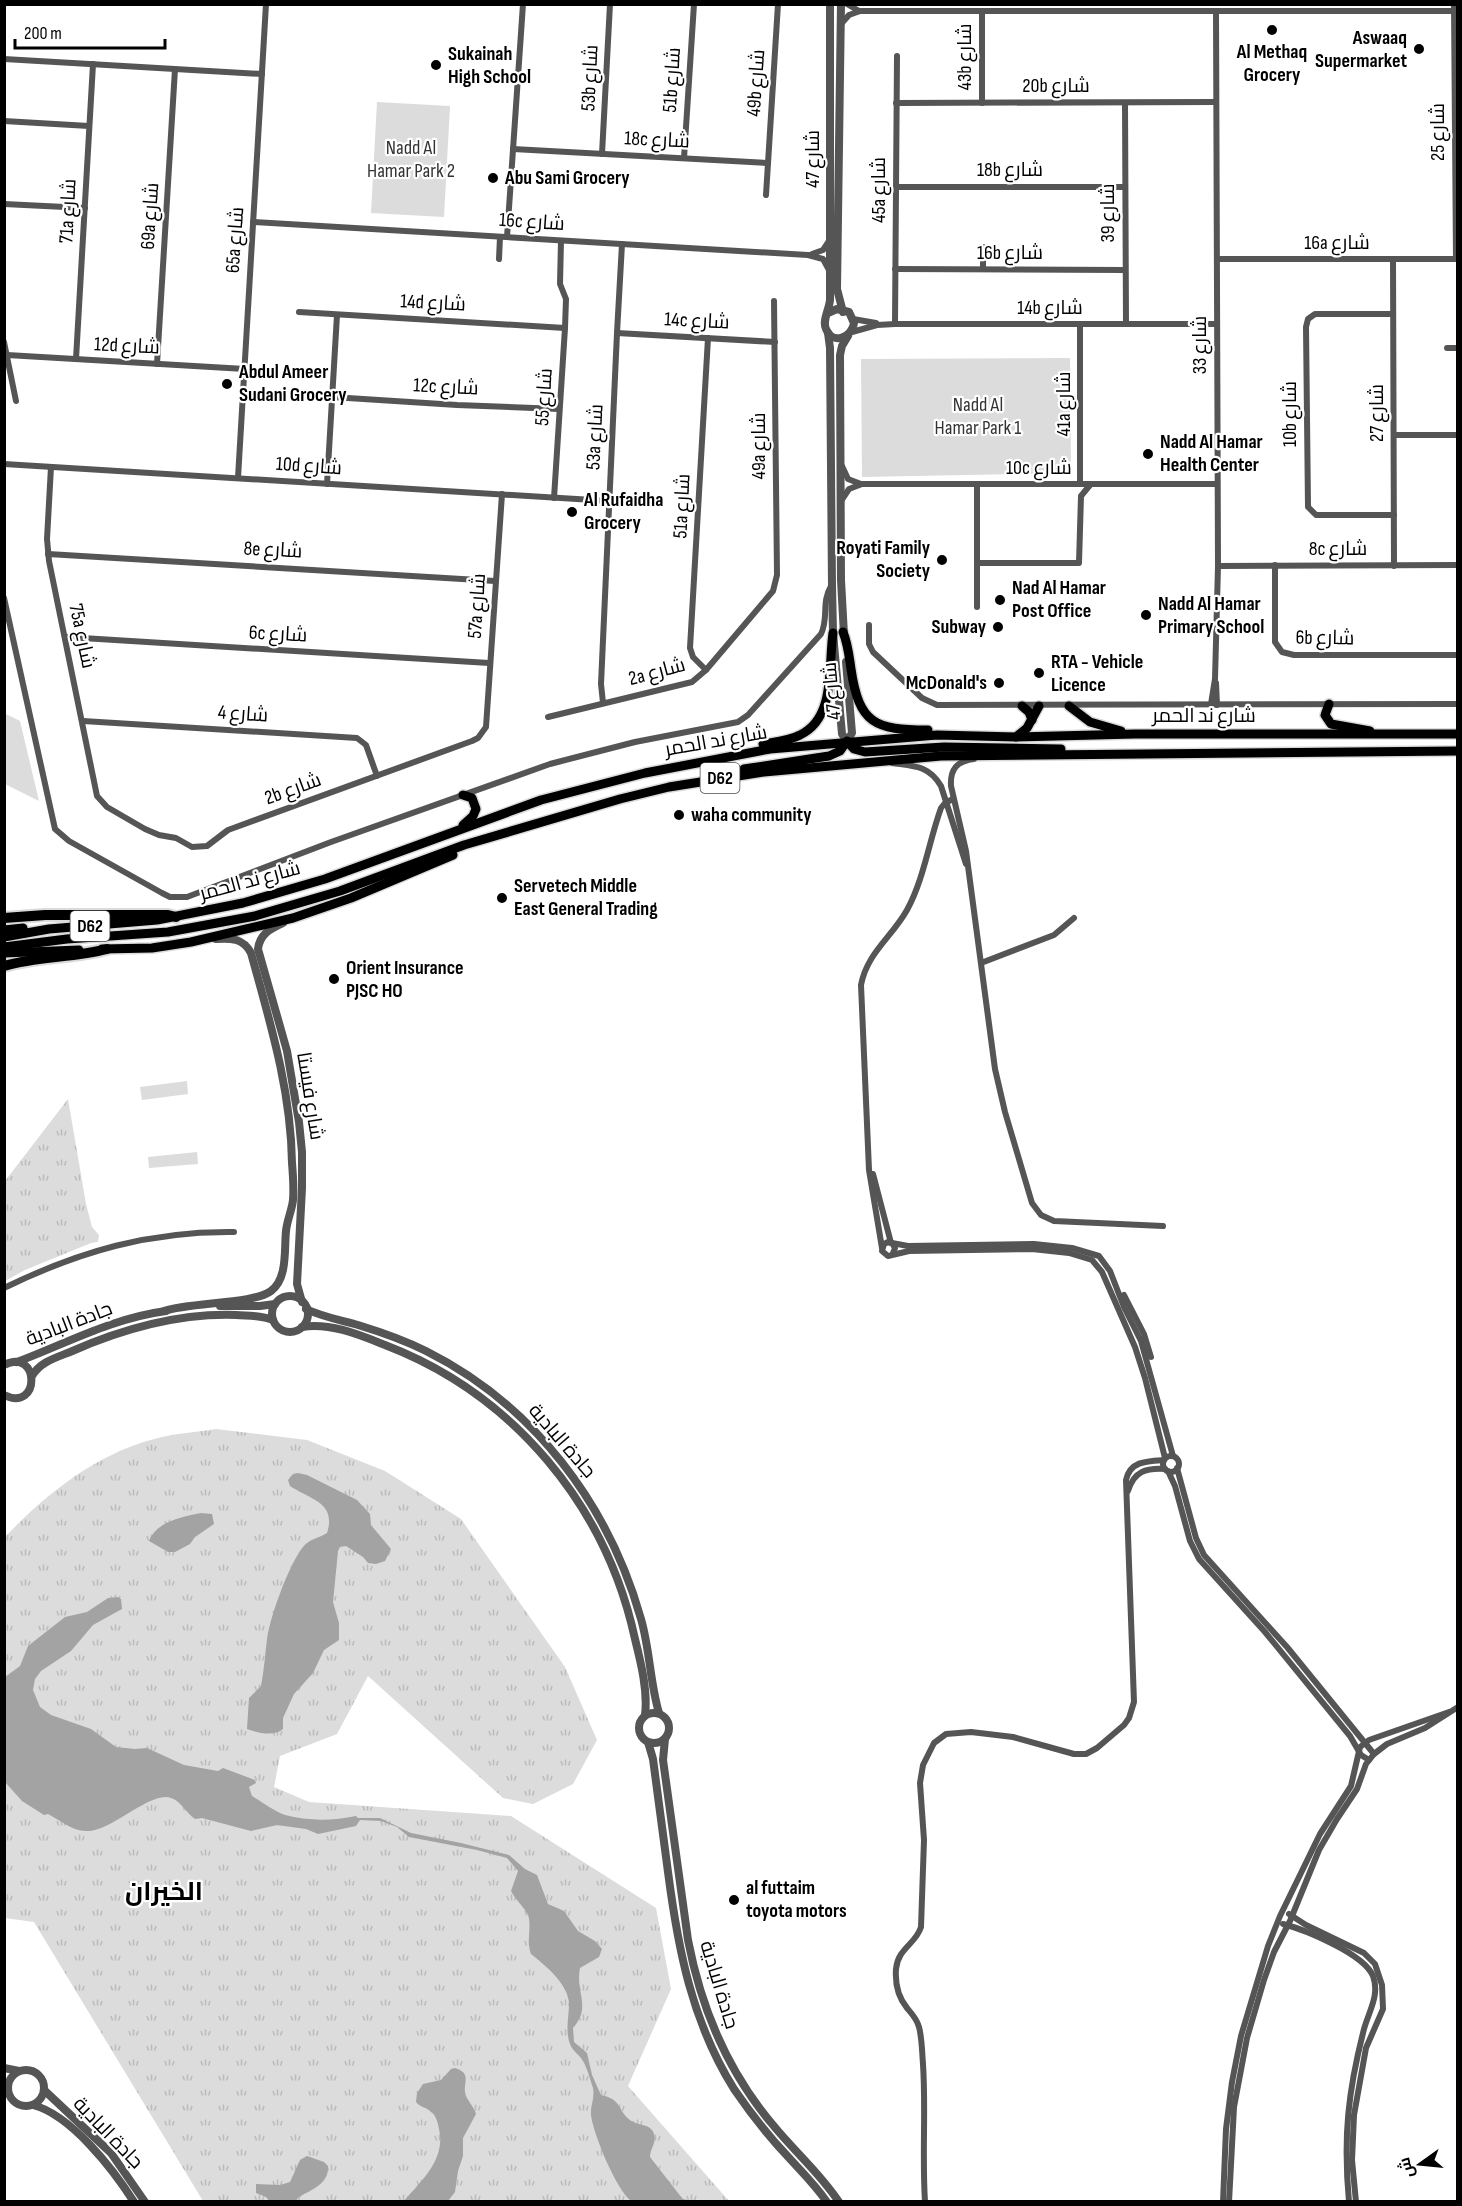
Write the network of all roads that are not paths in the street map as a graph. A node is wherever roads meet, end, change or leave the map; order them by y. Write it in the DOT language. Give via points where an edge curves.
graph roads {
  1 [pos="266,4"];
  2 [pos="523,4"];
  3 [pos="610,4"];
  4 [pos="694,4"];
  5 [pos="778,4"];
  6 [pos="830,4"];
  7 [pos="841,4"];
  8 [pos="847,4"];
  9 [pos="1275,7"];
  10 [pos="1067,8"];
  11 [pos="1454,8"];
  12 [pos="982,11"];
  13 [pos="1216,11"];
  14 [pos="860,12"];
  15 [pos="840,25"];
  16 [pos="897,56"];
  17 [pos="4,59"];
  18 [pos="93,64"];
  19 [pos="175,69"];
  20 [pos="262,74"];
  21 [pos="1216,102"];
  22 [pos="896,103"];
  23 [pos="982,103"];
  24 [pos="1125,103"];
  25 [pos="4,121"];
  26 [pos="89,126"];
  27 [pos="513,148"];
  28 [pos="602,154"];
  29 [pos="684,158"];
  30 [pos="768,163"];
  31 [pos="896,187"];
  32 [pos="1125,187"];
  33 [pos="766,195"];
  34 [pos="4,204"];
  35 [pos="85,208"];
  36 [pos="253,222"];
  37 [pos="503,237"];
  38 [pos="829,239"];
  39 [pos="561,241"];
  40 [pos="622,244"];
  41 [pos="983,247"];
  42 [pos="808,255"];
  43 [pos="499,259"];
  44 [pos="1217,259"];
  45 [pos="1456,259"];
  46 [pos="1393,260"];
  47 [pos="895,269"];
  48 [pos="983,269"];
  49 [pos="829,270"];
  50 [pos="1125,270"];
  51 [pos="774,301"];
  52 [pos="299,312"];
  53 [pos="843,312"];
  54 [pos="828,313"];
  55 [pos="1393,314"];
  56 [pos="337,315"];
  57 [pos="853,319"];
  58 [pos="883,324"];
  59 [pos="895,324"];
  60 [pos="1080,324"];
  61 [pos="1126,324"];
  62 [pos="1217,324"];
  63 [pos="565,328"];
  64 [pos="617,333"];
  65 [pos="828,333"];
  66 [pos="850,334"];
  67 [pos="708,338"];
  68 [pos="4,342"];
  69 [pos="775,342"];
  70 [pos="1447,348"];
  71 [pos="1458,348"];
  72 [pos="7,355"];
  73 [pos="76,359"];
  74 [pos="157,364"];
  75 [pos="244,369"];
  76 [pos="332,397"];
  77 [pos="16,401"];
  78 [pos="559,409"];
  79 [pos="1394,435"];
  80 [pos="1458,435"];
  81 [pos="5,464"];
  82 [pos="841,464"];
  83 [pos="51,467"];
  84 [pos="238,478"];
  85 [pos="327,484"];
  86 [pos="862,484"];
  87 [pos="1065,484"];
  88 [pos="1080,484"];
  89 [pos="1090,484"];
  90 [pos="1217,484"];
  91 [pos="976,485"];
  92 [pos="502,494"];
  93 [pos="554,498"];
  94 [pos="609,501"];
  95 [pos="841,501"];
  96 [pos="1080,507"];
  97 [pos="1394,515"];
  98 [pos="48,554"];
  99 [pos="977,563"];
  100 [pos="1275,565"];
  101 [pos="1458,565"];
  102 [pos="1218,566"];
  103 [pos="1394,566"];
  104 [pos="495,581"];
  105 [pos="832,585"];
  106 [pos="773,591"];
  107 [pos="4,598"];
  108 [pos="977,607"];
  109 [pos="869,625"];
  110 [pos="843,632"];
  111 [pos="833,633"];
  112 [pos="66,637"];
  113 [pos="1458,655"];
  114 [pos="489,663"];
  115 [pos="706,670"];
  116 [pos="603,703"];
  117 [pos="1214,704"];
  118 [pos="1329,704"];
  119 [pos="1458,704"];
  120 [pos="1022,706"];
  121 [pos="1039,706"];
  122 [pos="1069,706"];
  123 [pos="548,717"];
  124 [pos="486,720"];
  125 [pos="1032,720"];
  126 [pos="82,721"];
  127 [pos="1136,734"];
  128 [pos="1458,734"];
  129 [pos="977,735"];
  130 [pos="1383,735"];
  131 [pos="1016,737"];
  132 [pos="847,741"];
  133 [pos="1458,750"];
  134 [pos="1156,754"];
  135 [pos="1014,755"];
  136 [pos="728,756"];
  137 [pos="880,760"];
  138 [pos="377,776"];
  139 [pos="669,787"];
  140 [pos="463,795"];
  141 [pos="953,799"];
  142 [pos="945,803"];
  143 [pos="107,807"];
  144 [pos="460,828"];
  145 [pos="465,845"];
  146 [pos="967,867"];
  147 [pos="176,917"];
  148 [pos="4,918"];
  149 [pos="293,918"];
  150 [pos="1074,918"];
  151 [pos="49,929"];
  152 [pos="4,930"];
  153 [pos="4,937"];
  154 [pos="190,942"];
  155 [pos="4,947"];
  156 [pos="107,949"];
  157 [pos="42,951"];
  158 [pos="4,953"];
  159 [pos="4,958"];
  160 [pos="981,963"];
  161 [pos="4,966"];
  162 [pos="262,993"];
  163 [pos="272,997"];
  164 [pos="868,1147"];
  165 [pos="1163,1226"];
  166 [pos="234,1232"];
  167 [pos="892,1243"];
  168 [pos="882,1248"];
  169 [pos="893,1254"];
  170 [pos="4,1288"];
  171 [pos="275,1304"];
  172 [pos="304,1305"];
  173 [pos="164,1311"];
  174 [pos="273,1320"];
  175 [pos="302,1327"];
  176 [pos="4,1359"];
  177 [pos="15,1362"];
  178 [pos="4,1365"];
  179 [pos="32,1376"];
  180 [pos="6,1396"];
  181 [pos="1173,1456"];
  182 [pos="1164,1459"];
  183 [pos="1177,1468"];
  184 [pos="1167,1470"];
  185 [pos="1127,1501"];
  186 [pos="1458,1707"];
  187 [pos="1449,1712"];
  188 [pos="659,1713"];
  189 [pos="645,1715"];
  190 [pos="665,1739"];
  191 [pos="1365,1741"];
  192 [pos="648,1742"];
  193 [pos="1359,1750"];
  194 [pos="1371,1757"];
  195 [pos="1283,1912"];
  196 [pos="1291,1915"];
  197 [pos="1278,1920"];
  198 [pos="1287,1925"];
  199 [pos="1372,2005"];
  200 [pos="1383,2008"];
  201 [pos="1368,2015"];
  202 [pos="1380,2018"];
  203 [pos="4,2068"];
  204 [pos="19,2071"];
  205 [pos="6,2084"];
  206 [pos="44,2090"];
  207 [pos="33,2104"];
  208 [pos="134,2201"];
  209 [pos="146,2202"];
  210 [pos="827,2202"];
  211 [pos="839,2202"];
  212 [pos="926,2202"];
  213 [pos="1223,2202"];
  214 [pos="1229,2202"];
  215 [pos="1349,2202"];
  216 [pos="1356,2202"];
  1 -- 20 [label="street, 65a شارع"];
  2 -- 27 [label="street"];
  3 -- 28 [label="street, 53b شارع"];
  4 -- 29 [label="street, 51b شارع"];
  5 -- 30 [label="street, 49b شارع"];
  6 -- 38 [label="street, شارع 47"];
  7 -- 15 [label="street, شارع 47"];
  8 -- 14 [label="street"];
  9 -- 11 [label="street"];
  9 -- 13 [label="street"];
  10 -- 12 [label="street"];
  10 -- 13 [label="street"];
  11 -- 45 [label="street, شارع 25"];
  12 -- 14 [label="street"];
  12 -- 23 [label="street, 43b شارع"];
  13 -- 21 [label="street, شارع 33"];
  14 -- 15 [label="street" via="849,15"];
  15 -- 53 [label="street, شارع 47" via="837,289"];
  16 -- 22 [label="street, 45a شارع"];
  17 -- 18 [label="street"];
  18 -- 19 [label="street"];
  18 -- 26 [label="street, 71a شارع"];
  19 -- 20 [label="street"];
  19 -- 74 [label="street, 69a شارع"];
  20 -- 36 [label="street, 65a شارع"];
  21 -- 24 [label="street, 20b شارع"];
  21 -- 44 [label="street, شارع 33"];
  22 -- 23 [label="street, 20b شارع"];
  22 -- 31 [label="street, 45a شارع"];
  23 -- 24 [label="street, 20b شارع"];
  24 -- 32 [label="street, شارع 39"];
  25 -- 26 [label="street"];
  26 -- 35 [label="street, 71a شارع"];
  27 -- 28 [label="street, 18c شارع"];
  27 -- 37 [label="street"];
  28 -- 29 [label="street, 18c شارع"];
  29 -- 30 [label="street, 18c شارع"];
  30 -- 33 [label="street"];
  31 -- 32 [label="street, 18b شارع"];
  31 -- 47 [label="street, 45a شارع"];
  32 -- 50 [label="street, شارع 39"];
  34 -- 35 [label="street"];
  35 -- 73 [label="street, 71a شارع"];
  36 -- 37 [label="street, 16c شارع"];
  36 -- 75 [label="street, 65a شارع"];
  37 -- 39 [label="street, 16c شارع"];
  37 -- 43 [label="street"];
  38 -- 42 [label="street" via="823,250"];
  38 -- 49 [label="street, شارع 47"];
  39 -- 40 [label="street, 16c شارع"];
  39 -- 63 [label="street, شارع 55"];
  40 -- 42 [label="street, 16c شارع"];
  40 -- 64 [label="street, 53a شارع"];
  41 -- 48 [label="street"];
  42 -- 49 [label="street" via="823,259"];
  44 -- 46 [label="street, 16a شارع"];
  44 -- 62 [label="street, شارع 33"];
  45 -- 46 [label="street, 16a شارع"];
  46 -- 55 [label="street, شارع 27"];
  47 -- 48 [label="street, 16b شارع"];
  47 -- 59 [label="street, 45a شارع"];
  48 -- 50 [label="street, 16b شارع"];
  49 -- 54 [label="street, شارع 47"];
  50 -- 61 [label="street, شارع 39"];
  51 -- 69 [label="street, 49a شارع"];
  52 -- 56 [label="street, 14d شارع"];
  53 -- 54 [label="street" via="837,309"];
  53 -- 57 [label="street" via="849,312"];
  54 -- 65 [label="street"];
  55 -- 79 [label="street, شارع 27"];
  55 -- 97 [label="street, 10b شارع" via="1315,314 1306,323 1306,339 1309,510 1316,515"];
  56 -- 63 [label="street, 14d شارع"];
  56 -- 76 [label="street"];
  57 -- 58 [label="street, 14b شارع"];
  57 -- 66 [label="street"];
  58 -- 59 [label="street, 14b شارع"];
  58 -- 66 [label="street, 14b شارع"];
  59 -- 60 [label="street, 14b شارع"];
  60 -- 61 [label="street, 14b شارع"];
  60 -- 88 [label="street, 41a شارع"];
  61 -- 62 [label="street, 14b شارع"];
  62 -- 90 [label="street, شارع 33"];
  63 -- 78 [label="street, شارع 55"];
  64 -- 67 [label="street, 14c شارع"];
  64 -- 94 [label="street, 53a شارع"];
  65 -- 66 [label="street" via="835,338"];
  65 -- 105 [label="street, شارع 47"];
  66 -- 82 [label="street, شارع 47" via="840,355"];
  67 -- 69 [label="street, 14c شارع"];
  67 -- 115 [label="street, 51a شارع" via="690,648"];
  68 -- 72 [label="street"];
  69 -- 106 [label="street, 49a شارع" via="777,575"];
  70 -- 71 [label="street"];
  72 -- 73 [label="street, 12d شارع"];
  72 -- 77 [label="street"];
  73 -- 74 [label="street, 12d شارع"];
  74 -- 75 [label="street, 12d شارع"];
  75 -- 84 [label="street, 65a شارع"];
  76 -- 78 [label="street, 12c شارع"];
  76 -- 85 [label="street"];
  78 -- 93 [label="street, شارع 55"];
  79 -- 80 [label="street"];
  79 -- 97 [label="street, شارع 27"];
  81 -- 83 [label="street, 10d شارع"];
  82 -- 86 [label="street" via="848,479"];
  82 -- 95 [label="street, شارع 47"];
  83 -- 84 [label="street, 10d شارع"];
  83 -- 98 [label="street, 75a شارع"];
  84 -- 85 [label="street, 10d شارع"];
  85 -- 92 [label="street, 10d شارع"];
  86 -- 91 [label="street, 10c شارع"];
  86 -- 95 [label="street" via="849,489"];
  87 -- 88 [label="street, 10c شارع"];
  87 -- 91 [label="street, 10c شارع"];
  87 -- 96 [label="street" via="1076,491"];
  88 -- 89 [label="street, 10c شارع"];
  89 -- 90 [label="street, 10c شارع"];
  89 -- 96 [label="street" via="1082,492"];
  90 -- 102 [label="street, شارع 33"];
  91 -- 99 [label="street"];
  92 -- 93 [label="street, 10d شارع"];
  92 -- 104 [label="street, 57a شارع"];
  93 -- 94 [label="street, 10d شارع"];
  94 -- 116 [label="street, 53a شارع"];
  95 -- 110 [label="street, شارع 47"];
  96 -- 99 [label="street" via="1080,563"];
  97 -- 103 [label="street, شارع 27"];
  98 -- 104 [label="street, 8e شارع"];
  98 -- 112 [label="street, 75a شارع"];
  99 -- 108 [label="street"];
  100 -- 102 [label="street, 8c شارع"];
  100 -- 103 [label="street, 8c شارع"];
  100 -- 113 [label="street, 6b شارع" via="1275,642 1282,652"];
  101 -- 103 [label="street, 8c شارع"];
  102 -- 117 [label="street, شارع 33"];
  104 -- 114 [label="street, 57a شارع"];
  105 -- 111 [label="street, شارع 47"];
  105 -- 140 [label="street" via="825,600 825,624 820,634 744,719 595,752"];
  106 -- 115 [label="street, 2a شارع"];
  107 -- 140 [label="street" via="55,829 63,838 170,897 187,897"];
  109 -- 120 [label="street, شارع ند الحمر" via="869,644 876,655 927,702"];
  110 -- 129 [label="main road" via="855,695 870,718 899,730 967,730"];
  110 -- 132 [label="street, شارع 47" via="852,733"];
  111 -- 132 [label="street, شارع 47" via="842,734"];
  111 -- 136 [label="main road" via="827,699 818,721 792,738"];
  112 -- 114 [label="street, 6c شارع"];
  112 -- 126 [label="street, 75a شارع"];
  114 -- 124 [label="street, 57a شارع"];
  115 -- 116 [label="street, 2a شارع" via="688,683"];
  116 -- 123 [label="street, 2a شارع"];
  117 -- 118 [label="street, شارع ند الحمر"];
  117 -- 122 [label="street, شارع ند الحمر"];
  118 -- 119 [label="street, شارع ند الحمر"];
  118 -- 130 [label="main road" via="1325,715 1331,724"];
  120 -- 121 [label="street, شارع ند الحمر"];
  120 -- 125 [label="main road"];
  121 -- 122 [label="street, شارع ند الحمر"];
  121 -- 125 [label="main road"];
  122 -- 127 [label="main road" via="1095,724"];
  124 -- 138 [label="street, 2b شارع" via="478,738"];
  125 -- 131 [label="main road"];
  126 -- 138 [label="street, شارع 4" via="357,738 366,745"];
  126 -- 143 [label="street, 75a شارع" via="96,792"];
  127 -- 130 [label="main road, شارع ند الحمر / D62"];
  127 -- 131 [label="main road, شارع ند الحمر / D62"];
  128 -- 130 [label="main road, شارع ند الحمر / D62"];
  129 -- 131 [label="main road, شارع ند الحمر / D62"];
  129 -- 132 [label="main road, شارع ند الحمر / D62"];
  132 -- 134 [label="main road" via="854,749 865,752 963,747 1134,750"];
  132 -- 136 [label="main road, شارع ند الحمر / D62"];
  132 -- 139 [label="main road" via="840,751 829,756 756,766"];
  133 -- 134 [label="main road, شارع ند الحمر / D62"];
  134 -- 135 [label="main road, شارع ند الحمر / D62"];
  135 -- 137 [label="main road, شارع ند الحمر / D62"];
  135 -- 141 [label="street" via="958,764 951,776"];
  136 -- 144 [label="main road, شارع ند الحمر / D62" via="603,782"];
  137 -- 139 [label="main road, شارع ند الحمر / D62"];
  137 -- 142 [label="street" via="925,769 937,779"];
  138 -- 143 [label="street, 2b شارع" via="228,830 199,848 150,831"];
  139 -- 145 [label="main road, شارع ند الحمر / D62"];
  140 -- 144 [label="main road" via="472,798 476,808"];
  141 -- 142 [label="street"];
  141 -- 146 [label="street"];
  142 -- 146 [label="street"];
  142 -- 164 [label="street" via="907,909 871,956 863,975"];
  144 -- 147 [label="main road, شارع ند الحمر / D62" via="297,888"];
  145 -- 149 [label="main road" via="446,859"];
  145 -- 155 [label="main road, شارع ند الحمر / D62" via="340,891 255,916 157,933"];
  146 -- 160 [label="street"];
  147 -- 148 [label="highway"];
  147 -- 151 [label="main road, شارع ند الحمر / D62"];
  149 -- 154 [label="main road"];
  149 -- 163 [label="street, شارع فيستا" via="259,941"];
  150 -- 160 [label="street" via="1054,935"];
  151 -- 152 [label="main road"];
  151 -- 153 [label="main road, شارع ند الحمر / D62"];
  154 -- 156 [label="main road"];
  154 -- 162 [label="street, شارع فيستا" via="232,938 245,944"];
  156 -- 157 [label="main road"];
  156 -- 161 [label="highway"];
  157 -- 158 [label="main road"];
  157 -- 159 [label="main road"];
  160 -- 165 [label="street" via="1000,1090 1034,1208 1054,1221"];
  162 -- 163 [label="street"];
  162 -- 173 [label="street, شارع فيستا" via="289,1112 293,1200 280,1280 272,1290 258,1297"];
  163 -- 172 [label="street, شارع فيستا" via="292,1072 302,1152 297,1284"];
  164 -- 167 [label="street"];
  164 -- 168 [label="street"];
  166 -- 170 [label="street" via="191,1232 127,1242 75,1257"];
  167 -- 168 [label="street" via="885,1243"];
  167 -- 169 [label="street"];
  167 -- 181 [label="street" via="1034,1244 1094,1253 1110,1271 1141,1341"];
  168 -- 169 [label="street" via="885,1255"];
  169 -- 182 [label="street" via="1032,1250 1092,1260 1122,1317 1145,1378"];
  171 -- 172 [label="street" via="288,1297"];
  171 -- 173 [label="street, جادة البادية"];
  171 -- 174 [label="street"];
  172 -- 175 [label="street" via="307,1319"];
  172 -- 188 [label="street, جادة البادية" via="321,1315 387,1334 447,1362 501,1400 549,1446 590,1500 621,1559 642,1621"];
  173 -- 177 [label="street, جادة البادية" via="103,1327"];
  174 -- 175 [label="street" via="285,1332"];
  174 -- 179 [label="street, جادة البادية" via="221,1315 154,1324 50,1360"];
  175 -- 189 [label="street, جادة البادية" via="334,1328 427,1364 490,1404 547,1459 592,1524 618,1580 637,1646"];
  176 -- 177 [label="street"];
  177 -- 178 [label="street, جادة البادية"];
  177 -- 179 [label="street" via="25,1365"];
  179 -- 180 [label="street, جادة البادية" via="28,1393 16,1398"];
  181 -- 182 [label="street"];
  181 -- 183 [label="street" via="1178,1461"];
  182 -- 184 [label="street"];
  182 -- 185 [label="street" via="1133,1466 1126,1480"];
  183 -- 184 [label="street"];
  183 -- 191 [label="street" via="1204,1555"];
  184 -- 185 [label="street" via="1138,1473 1131,1482"];
  184 -- 193 [label="street" via="1199,1559 1282,1652"];
  185 -- 212 [label="street" via="1134,1702 1124,1725 1092,1752 1080,1755 992,1734 953,1732 934,1743 923,1765 919,1792 924,1840 921,1927 900,1956 896,1980 901,1999 915,2017 921,2034"];
  186 -- 187 [label="street"];
  187 -- 191 [label="street"];
  187 -- 194 [label="street" via="1425,1728 1387,1744"];
  188 -- 189 [label="street"];
  188 -- 190 [label="street" via="669,1723"];
  189 -- 192 [label="street" via="639,1730"];
  190 -- 192 [label="street"];
  190 -- 211 [label="street, جادة البادية" via="663,1760 685,1919 694,1969 707,2010 731,2064 754,2101"];
  191 -- 193 [label="street"];
  191 -- 194 [label="street"];
  192 -- 210 [label="street, جادة البادية" via="678,1942 702,2025 742,2101"];
  193 -- 194 [label="street" via="1363,1756"];
  193 -- 195 [label="street" via="1351,1786 1320,1833"];
  194 -- 196 [label="street" via="1357,1789 1319,1850"];
  195 -- 196 [label="street"];
  195 -- 197 [label="street"];
  196 -- 198 [label="street"];
  196 -- 200 [label="street" via="1370,1958 1382,1985"];
  197 -- 198 [label="street"];
  197 -- 213 [label="street" via="1236,2059 1226,2129"];
  198 -- 199 [label="street" via="1364,1963 1375,1985"];
  198 -- 214 [label="street" via="1264,1980 1242,2061 1233,2119"];
  199 -- 200 [label="street"];
  199 -- 201 [label="street"];
  200 -- 202 [label="street"];
  201 -- 202 [label="street"];
  201 -- 215 [label="street" via="1346,2127"];
  202 -- 216 [label="street" via="1366,2048 1354,2115 1352,2160"];
  203 -- 204 [label="street"];
  204 -- 205 [label="street"];
  204 -- 206 [label="street" via="38,2074"];
  205 -- 207 [label="street" via="15,2102"];
  206 -- 207 [label="street"];
  206 -- 209 [label="street, جادة البادية" via="111,2153"];
  207 -- 208 [label="street, جادة البادية" via="54,2113 86,2142"];
}
